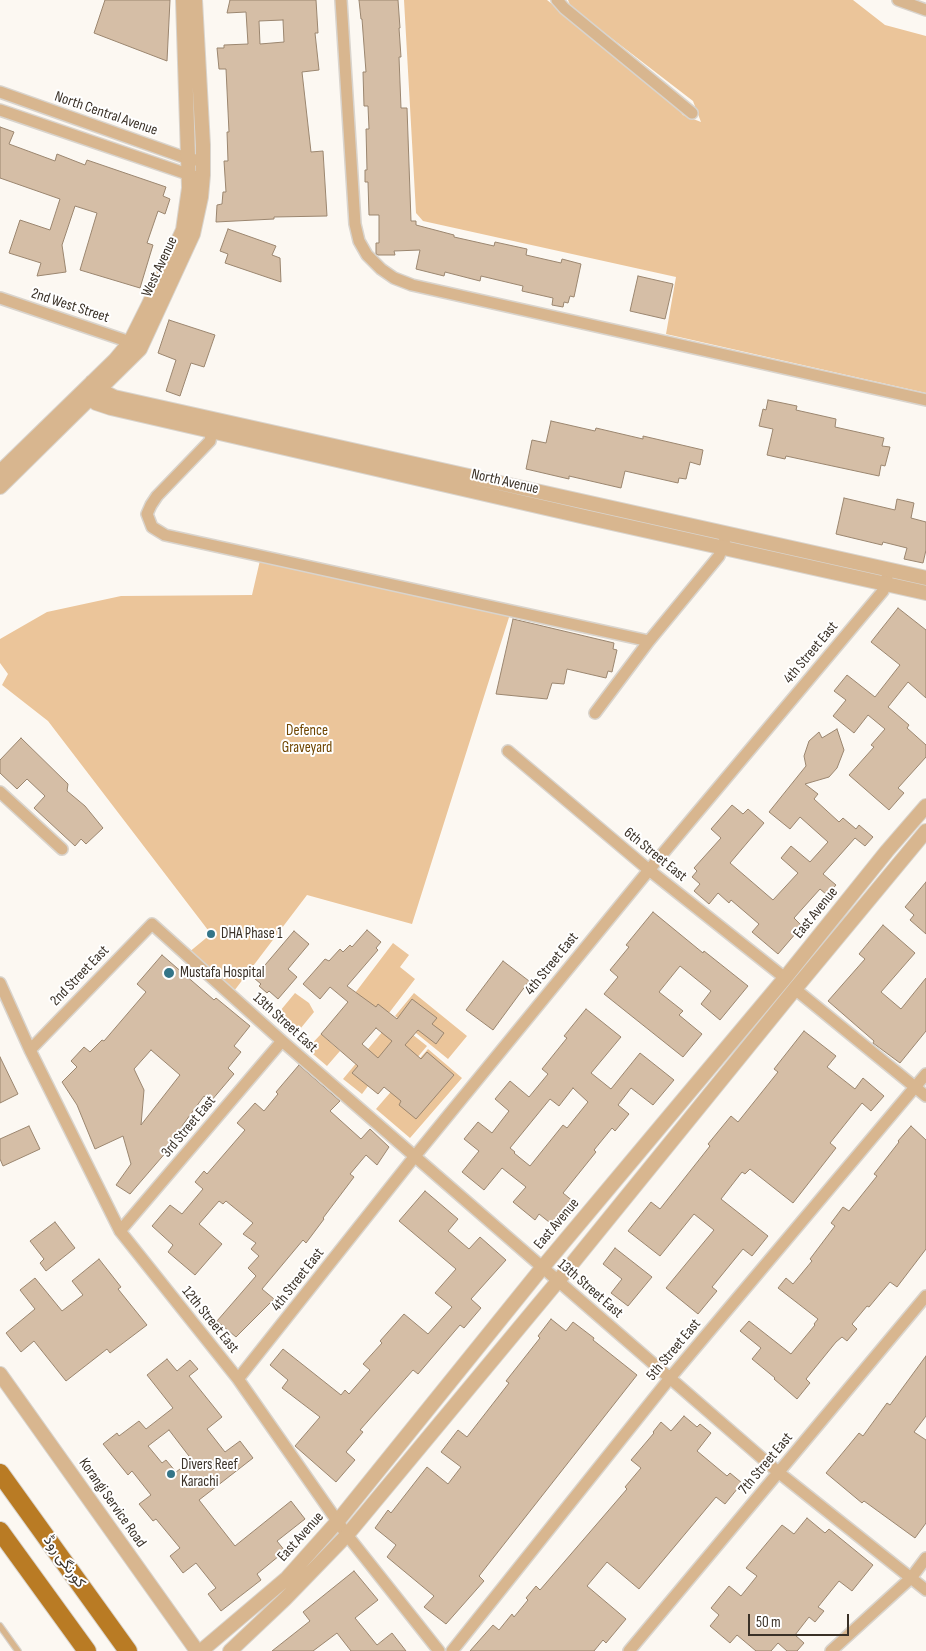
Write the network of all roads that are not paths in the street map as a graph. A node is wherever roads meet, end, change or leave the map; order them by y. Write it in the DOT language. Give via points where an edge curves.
graph roads {
  1 [pos="183,0"];
  2 [pos="196,0"];
  3 [pos="341,0"];
  4 [pos="557,0"];
  5 [pos="898,0"];
  6 [pos="926,10"];
  7 [pos="0,92"];
  8 [pos="0,110"];
  9 [pos="692,113"];
  10 [pos="196,160"];
  11 [pos="188,175"];
  12 [pos="202,178"];
  13 [pos="0,298"];
  14 [pos="130,342"];
  15 [pos="91,391"];
  16 [pos="926,400"];
  17 [pos="213,424"];
  18 [pos="0,472"];
  19 [pos="0,487"];
  20 [pos="724,541"];
  21 [pos="887,577"];
  22 [pos="926,578"];
  23 [pos="926,593"];
  24 [pos="649,641"];
  25 [pos="595,713"];
  26 [pos="508,751"];
  27 [pos="0,792"];
  28 [pos="926,806"];
  29 [pos="926,831"];
  30 [pos="62,849"];
  31 [pos="649,870"];
  32 [pos="152,924"];
  33 [pos="0,983"];
  34 [pos="790,983"];
  35 [pos="282,1041"];
  36 [pos="30,1050"];
  37 [pos="926,1074"];
  38 [pos="915,1087"];
  39 [pos="926,1096"];
  40 [pos="415,1156"];
  41 [pos="120,1231"];
  42 [pos="542,1268"];
  43 [pos="558,1281"];
  44 [pos="926,1296"];
  45 [pos="0,1374"];
  46 [pos="670,1378"];
  47 [pos="238,1379"];
  48 [pos="778,1472"];
  49 [pos="0,1473"];
  50 [pos="337,1522"];
  51 [pos="0,1531"];
  52 [pos="346,1535"];
  53 [pos="926,1558"];
  54 [pos="911,1578"];
  55 [pos="926,1590"];
  56 [pos="0,1626"];
  57 [pos="18,1651"];
  58 [pos="87,1651"];
  59 [pos="128,1651"];
  60 [pos="197,1651"];
  61 [pos="201,1651"];
  62 [pos="230,1651"];
  63 [pos="439,1651"];
  64 [pos="452,1651"];
  65 [pos="629,1651"];
  66 [pos="831,1651"];
  1 -- 10 [label="street, West Avenue"];
  2 -- 10 [label="street, West Avenue"];
  3 -- 16 [label="street" via="355,224 367,255 387,274 412,285"];
  4 -- 9 [label="street"];
  5 -- 6 [label="street"];
  7 -- 10 [label="street, North Central Avenue"];
  8 -- 11 [label="street, North Central Avenue"];
  10 -- 11 [label="street, West Avenue"];
  10 -- 12 [label="street, West Avenue"];
  11 -- 12 [label="street, North Central Avenue"];
  11 -- 14 [label="street, West Avenue" via="182,230"];
  12 -- 15 [label="street, West Avenue" via="194,234 140,349"];
  13 -- 14 [label="street, 2nd West Street"];
  14 -- 15 [label="street, West Avenue"];
  15 -- 17 [label="street, North Avenue"];
  15 -- 18 [label="street, West Avenue"];
  15 -- 19 [label="street, West Avenue"];
  17 -- 20 [label="street, North Avenue" via="585,517"];
  17 -- 24 [label="street" via="210,441 157,496 147,514 152,527 165,535"];
  20 -- 21 [label="street, North Avenue"];
  20 -- 24 [label="street" via="719,556"];
  21 -- 22 [label="street, North Avenue"];
  21 -- 23 [label="street, North Avenue"];
  21 -- 31 [label="street, 4th Street East" via="882,592"];
  24 -- 25 [label="street"];
  26 -- 31 [label="street, 6th Street East"];
  27 -- 30 [label="street"];
  28 -- 34 [label="street, East Avenue" via="887,851"];
  29 -- 34 [label="street, East Avenue"];
  31 -- 34 [label="street, 6th Street East"];
  31 -- 40 [label="street, 4th Street East"];
  32 -- 35 [label="street, 13th Street East"];
  32 -- 36 [label="street, 2nd Street East"];
  33 -- 36 [label="street, 12th Street East"];
  34 -- 38 [label="street, 6th Street East"];
  34 -- 42 [label="street, East Avenue"];
  34 -- 43 [label="street, East Avenue"];
  35 -- 40 [label="street, 13th Street East"];
  35 -- 41 [label="street, 3rd Street East"];
  36 -- 41 [label="street, 12th Street East"];
  37 -- 38 [label="street, 5th Street East"];
  38 -- 39 [label="street, 6th Street East"];
  38 -- 46 [label="street, 5th Street East"];
  40 -- 42 [label="street, 13th Street East"];
  40 -- 47 [label="street, 4th Street East"];
  41 -- 47 [label="street, 12th Street East"];
  42 -- 43 [label="street, 13th Street East"];
  42 -- 50 [label="street, East Avenue"];
  43 -- 46 [label="street, 13th Street East"];
  43 -- 52 [label="street, East Avenue"];
  44 -- 48 [label="street, 7th Street East"];
  45 -- 60 [label="street, Korangi Service Road"];
  46 -- 48 [label="street, 13th Street East"];
  46 -- 64 [label="street, 5th Street East"];
  47 -- 50 [label="street, 12th Street East"];
  48 -- 54 [label="street, 13th Street East"];
  48 -- 65 [label="street, 7th Street East"];
  49 -- 59 [label="main road, کورنگی روڈ"];
  50 -- 52 [label="street, 12th Street East"];
  50 -- 61 [label="street, East Avenue" via="287,1578"];
  51 -- 58 [label="main road"];
  52 -- 62 [label="street, East Avenue"];
  52 -- 63 [label="street, 12th Street East"];
  53 -- 54 [label="street"];
  54 -- 55 [label="street, 13th Street East"];
  54 -- 66 [label="street"];
  56 -- 57 [label="lane"];
}
